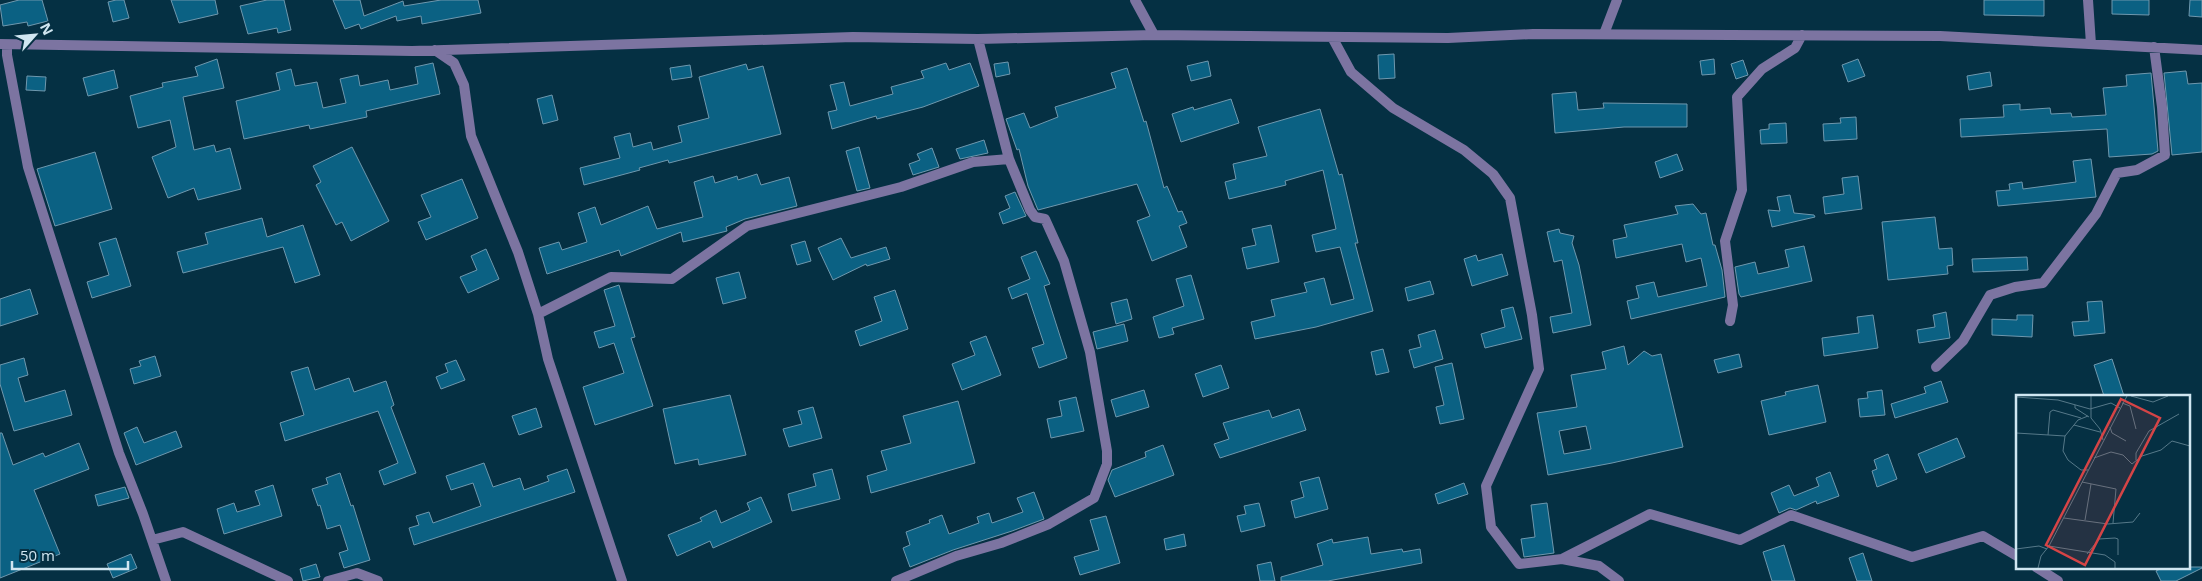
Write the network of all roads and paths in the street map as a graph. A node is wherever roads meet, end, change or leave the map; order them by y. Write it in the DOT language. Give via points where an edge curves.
graph roads {
  1 [pos="1135,0"];
  2 [pos="1617,0"];
  3 [pos="2088,0"];
  4 [pos="1604,34"];
  5 [pos="1154,35"];
  6 [pos="1802,35"];
  7 [pos="1332,37"];
  8 [pos="978,39"];
  9 [pos="4,44"];
  10 [pos="2091,44"];
  11 [pos="2154,48"];
  12 [pos="435,50"];
  13 [pos="2202,50"];
  14 [pos="1009,159"];
  15 [pos="538,314"];
  16 [pos="1730,321"];
  17 [pos="1936,367"];
  18 [pos="152,540"];
  19 [pos="2016,555"];
  20 [pos="1562,559"];
  21 [pos="2038,568"];
  22 [pos="166,581"];
  23 [pos="288,581"];
  24 [pos="328,581"];
  25 [pos="378,581"];
  26 [pos="622,581"];
  27 [pos="896,581"];
  28 [pos="1619,581"];
  29 [pos="2058,581"];
  1 -- 5 [label="street"];
  2 -- 4 [label="street"];
  3 -- 10 [label="street"];
  4 -- 6 [label="street"];
  4 -- 7 [label="street"];
  5 -- 7 [label="street"];
  5 -- 8 [label="street"];
  6 -- 10 [label="street" via="1940,36"];
  6 -- 16 [label="street" via="1795,48 1762,69 1737,97 1742,190 1725,241 1732,297"];
  7 -- 20 [label="street" via="1352,72 1393,108 1464,150 1493,174 1510,198 1540,369 1486,486 1491,526 1519,564"];
  8 -- 12 [label="street" via="853,37"];
  8 -- 14 [label="street"];
  9 -- 12 [label="street"];
  9 -- 18 [label="street" via="28,167 119,454"];
  10 -- 11 [label="street"];
  11 -- 13 [label="street"];
  11 -- 17 [label="street" via="2165,155 2137,170 2117,173 2096,214 2043,283 2014,287 1990,295 1963,341"];
  12 -- 15 [label="street" via="454,63 464,85 471,136 518,252"];
  14 -- 15 [label="street" via="973,162 901,187 747,226 672,279 611,277"];
  14 -- 27 [label="street" via="1030,210 1035,216 1045,219 1064,261 1090,352 1107,464 1094,498 1049,524"];
  15 -- 26 [label="street" via="548,358"];
  18 -- 22 [label="street"];
  18 -- 23 [label="street" via="183,532"];
  19 -- 20 [label="street" via="1983,536 1912,557 1791,515 1740,540 1650,514"];
  20 -- 28 [label="street" via="1599,566"];
  21 -- 29 [label="street"];
  24 -- 25 [label="street" via="357,573"];
}
